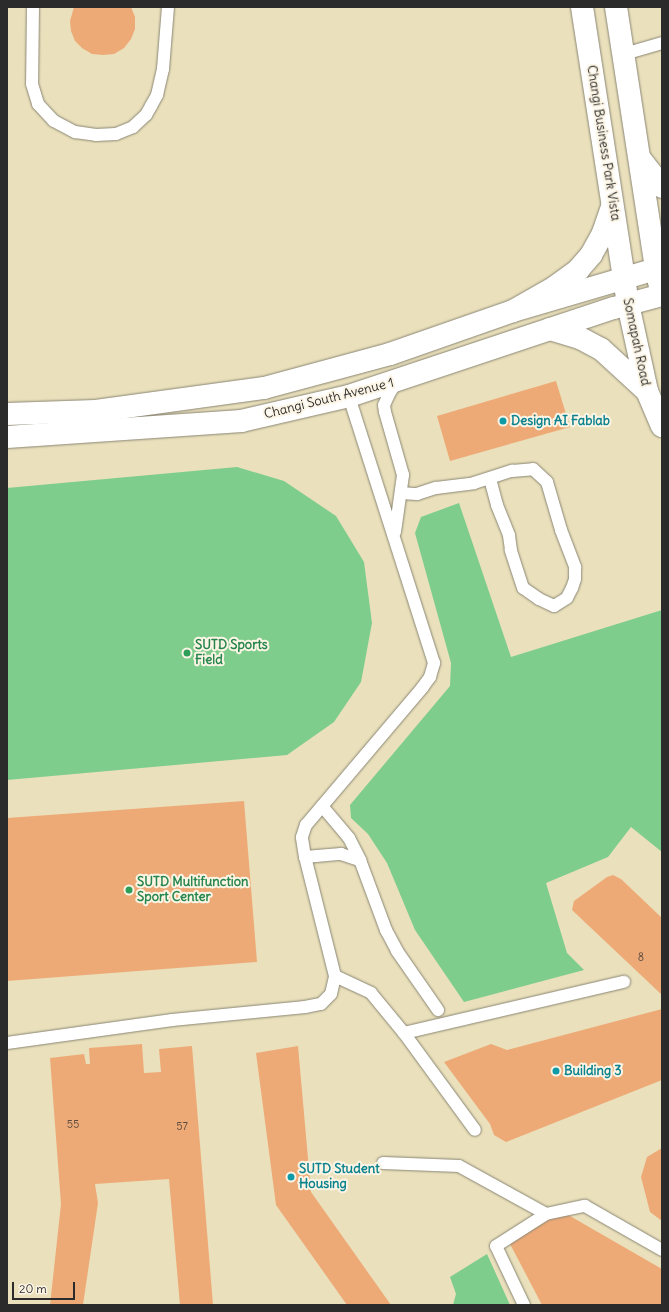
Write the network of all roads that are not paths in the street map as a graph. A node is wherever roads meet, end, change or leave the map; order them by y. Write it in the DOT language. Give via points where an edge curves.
graph roads {
  1 [pos="33,7"];
  2 [pos="168,7"];
  3 [pos="582,7"];
  4 [pos="616,7"];
  5 [pos="662,43"];
  6 [pos="624,54"];
  7 [pos="640,159"];
  8 [pos="662,187"];
  9 [pos="613,204"];
  10 [pos="656,269"];
  11 [pos="623,279"];
  12 [pos="662,294"];
  13 [pos="628,304"];
  14 [pos="513,311"];
  15 [pos="550,329"];
  16 [pos="397,382"];
  17 [pos="647,391"];
  18 [pos="349,396"];
  19 [pos="7,414"];
  20 [pos="662,426"];
  21 [pos="7,437"];
  22 [pos="490,479"];
  23 [pos="401,493"];
  24 [pos="395,540"];
  25 [pos="322,806"];
  26 [pos="305,857"];
  27 [pos="360,860"];
  28 [pos="335,976"];
  29 [pos="624,982"];
  30 [pos="438,1010"];
  31 [pos="404,1034"];
  32 [pos="7,1043"];
  33 [pos="475,1130"];
  34 [pos="383,1163"];
  35 [pos="546,1214"];
  36 [pos="662,1250"];
  37 [pos="524,1305"];
  1 -- 2 [label="lane" via="32,84 38,104 54,120 75,132 96,135 116,134 133,127 146,115 158,95 163,69"];
  3 -- 9 [label="street, Changi Business Park Vista"];
  4 -- 6 [label="street"];
  5 -- 6 [label="lane"];
  6 -- 7 [label="street"];
  7 -- 8 [label="street"];
  7 -- 10 [label="street"];
  9 -- 11 [label="street, Changi Business Park Vista"];
  9 -- 14 [label="street" via="603,233 578,270 555,288"];
  10 -- 11 [label="street, Changi South Avenue 1"];
  10 -- 12 [label="street"];
  11 -- 13 [label="street, Somapah Road"];
  11 -- 14 [label="street, Changi South Avenue 1"];
  12 -- 13 [label="street, Changi South Avenue 1"];
  13 -- 15 [label="street, Changi South Avenue 1"];
  13 -- 17 [label="street, Somapah Road"];
  14 -- 19 [label="street, Changi South Avenue 1" via="390,354 264,388 96,411"];
  15 -- 16 [label="street, Changi South Avenue 1"];
  15 -- 17 [label="street" via="580,338 601,349"];
  16 -- 18 [label="street, Changi South Avenue 1"];
  16 -- 23 [label="lane" via="384,405 403,475"];
  17 -- 20 [label="street, Somapah Road"];
  18 -- 21 [label="street, Changi South Avenue 1" via="241,421"];
  18 -- 24 [label="lane"];
  22 -- 22 [label="lane" via="533,469 548,482 561,530 575,567 575,579 567,598 554,606 523,588"];
  22 -- 23 [label="lane" via="461,486 436,488 417,494"];
  23 -- 24 [label="lane" via="395,522"];
  24 -- 25 [label="lane" via="434,662 430,676 422,688"];
  25 -- 26 [label="lane" via="306,825 302,837"];
  25 -- 27 [label="lane" via="349,838"];
  26 -- 27 [label="lane" via="341,854"];
  26 -- 28 [label="lane"];
  27 -- 30 [label="lane" via="386,930 397,951"];
  28 -- 31 [label="lane" via="371,993"];
  28 -- 32 [label="lane" via="331,994 321,1004 172,1020"];
  29 -- 31 [label="lane"];
  31 -- 33 [label="lane"];
  34 -- 35 [label="lane" via="459,1166"];
  35 -- 36 [label="lane" via="585,1206"];
  35 -- 37 [label="lane" via="496,1246"];
}
